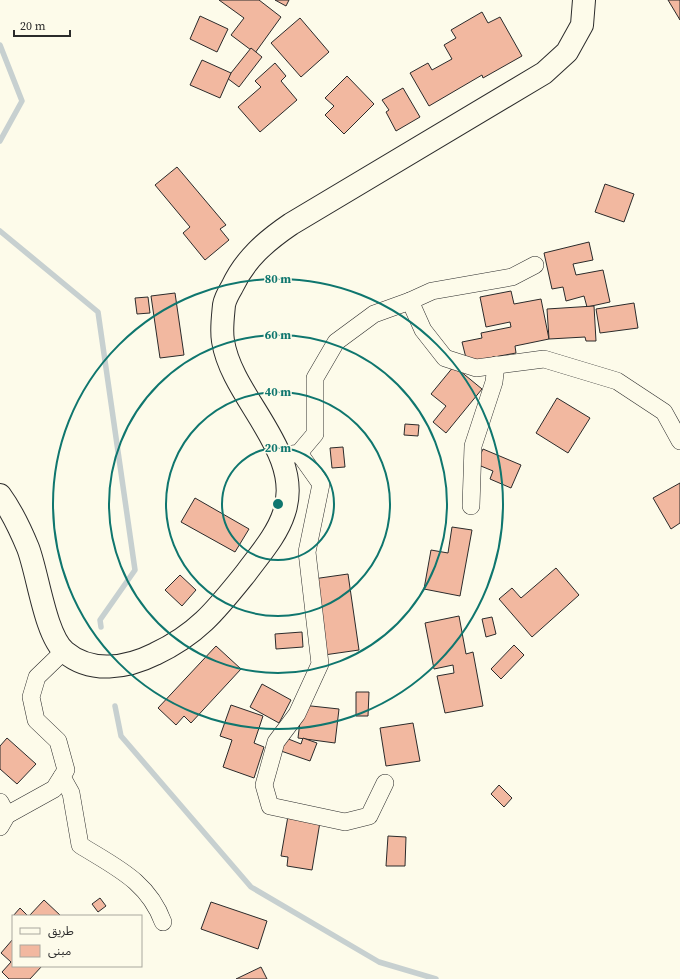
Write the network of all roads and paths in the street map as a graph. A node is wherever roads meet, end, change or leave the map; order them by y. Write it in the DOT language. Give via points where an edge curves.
graph roads {
  1 [pos="584,0"];
  2 [pos="535,265"];
  3 [pos="410,302"];
  4 [pos="496,365"];
  5 [pos="680,441"];
  6 [pos="290,454"];
  7 [pos="0,495"];
  8 [pos="471,506"];
  9 [pos="64,651"];
  10 [pos="62,777"];
  11 [pos="385,783"];
  12 [pos="2,815"];
  13 [pos="163,922"];
  1 -- 6 [label="main road" via="582,25 567,52 544,72 291,224 265,242 240,270 224,302 223,340 234,376"];
  2 -- 3 [label="street" via="512,277 432,291"];
  3 -- 4 [label="street" via="423,330 445,358 476,368"];
  3 -- 6 [label="street" via="374,314 336,342 315,378 315,434"];
  4 -- 5 [label="street" via="544,359 617,380 664,412"];
  4 -- 8 [label="street" via="494,382 473,446"];
  6 -- 9 [label="main road" via="285,512 268,544 212,615 177,644 141,661 108,668 83,663"];
  6 -- 11 [label="street" via="321,484 308,552 320,664 297,714 276,742 264,785 270,806 345,822 369,816"];
  7 -- 9 [label="main road" via="28,548 49,625"];
  9 -- 10 [label="street" via="37,677 31,698 36,720 58,741 66,770"];
  10 -- 12 [label="street" via="54,789"];
  10 -- 13 [label="street" via="71,793 80,845 134,879 158,908"];
}
